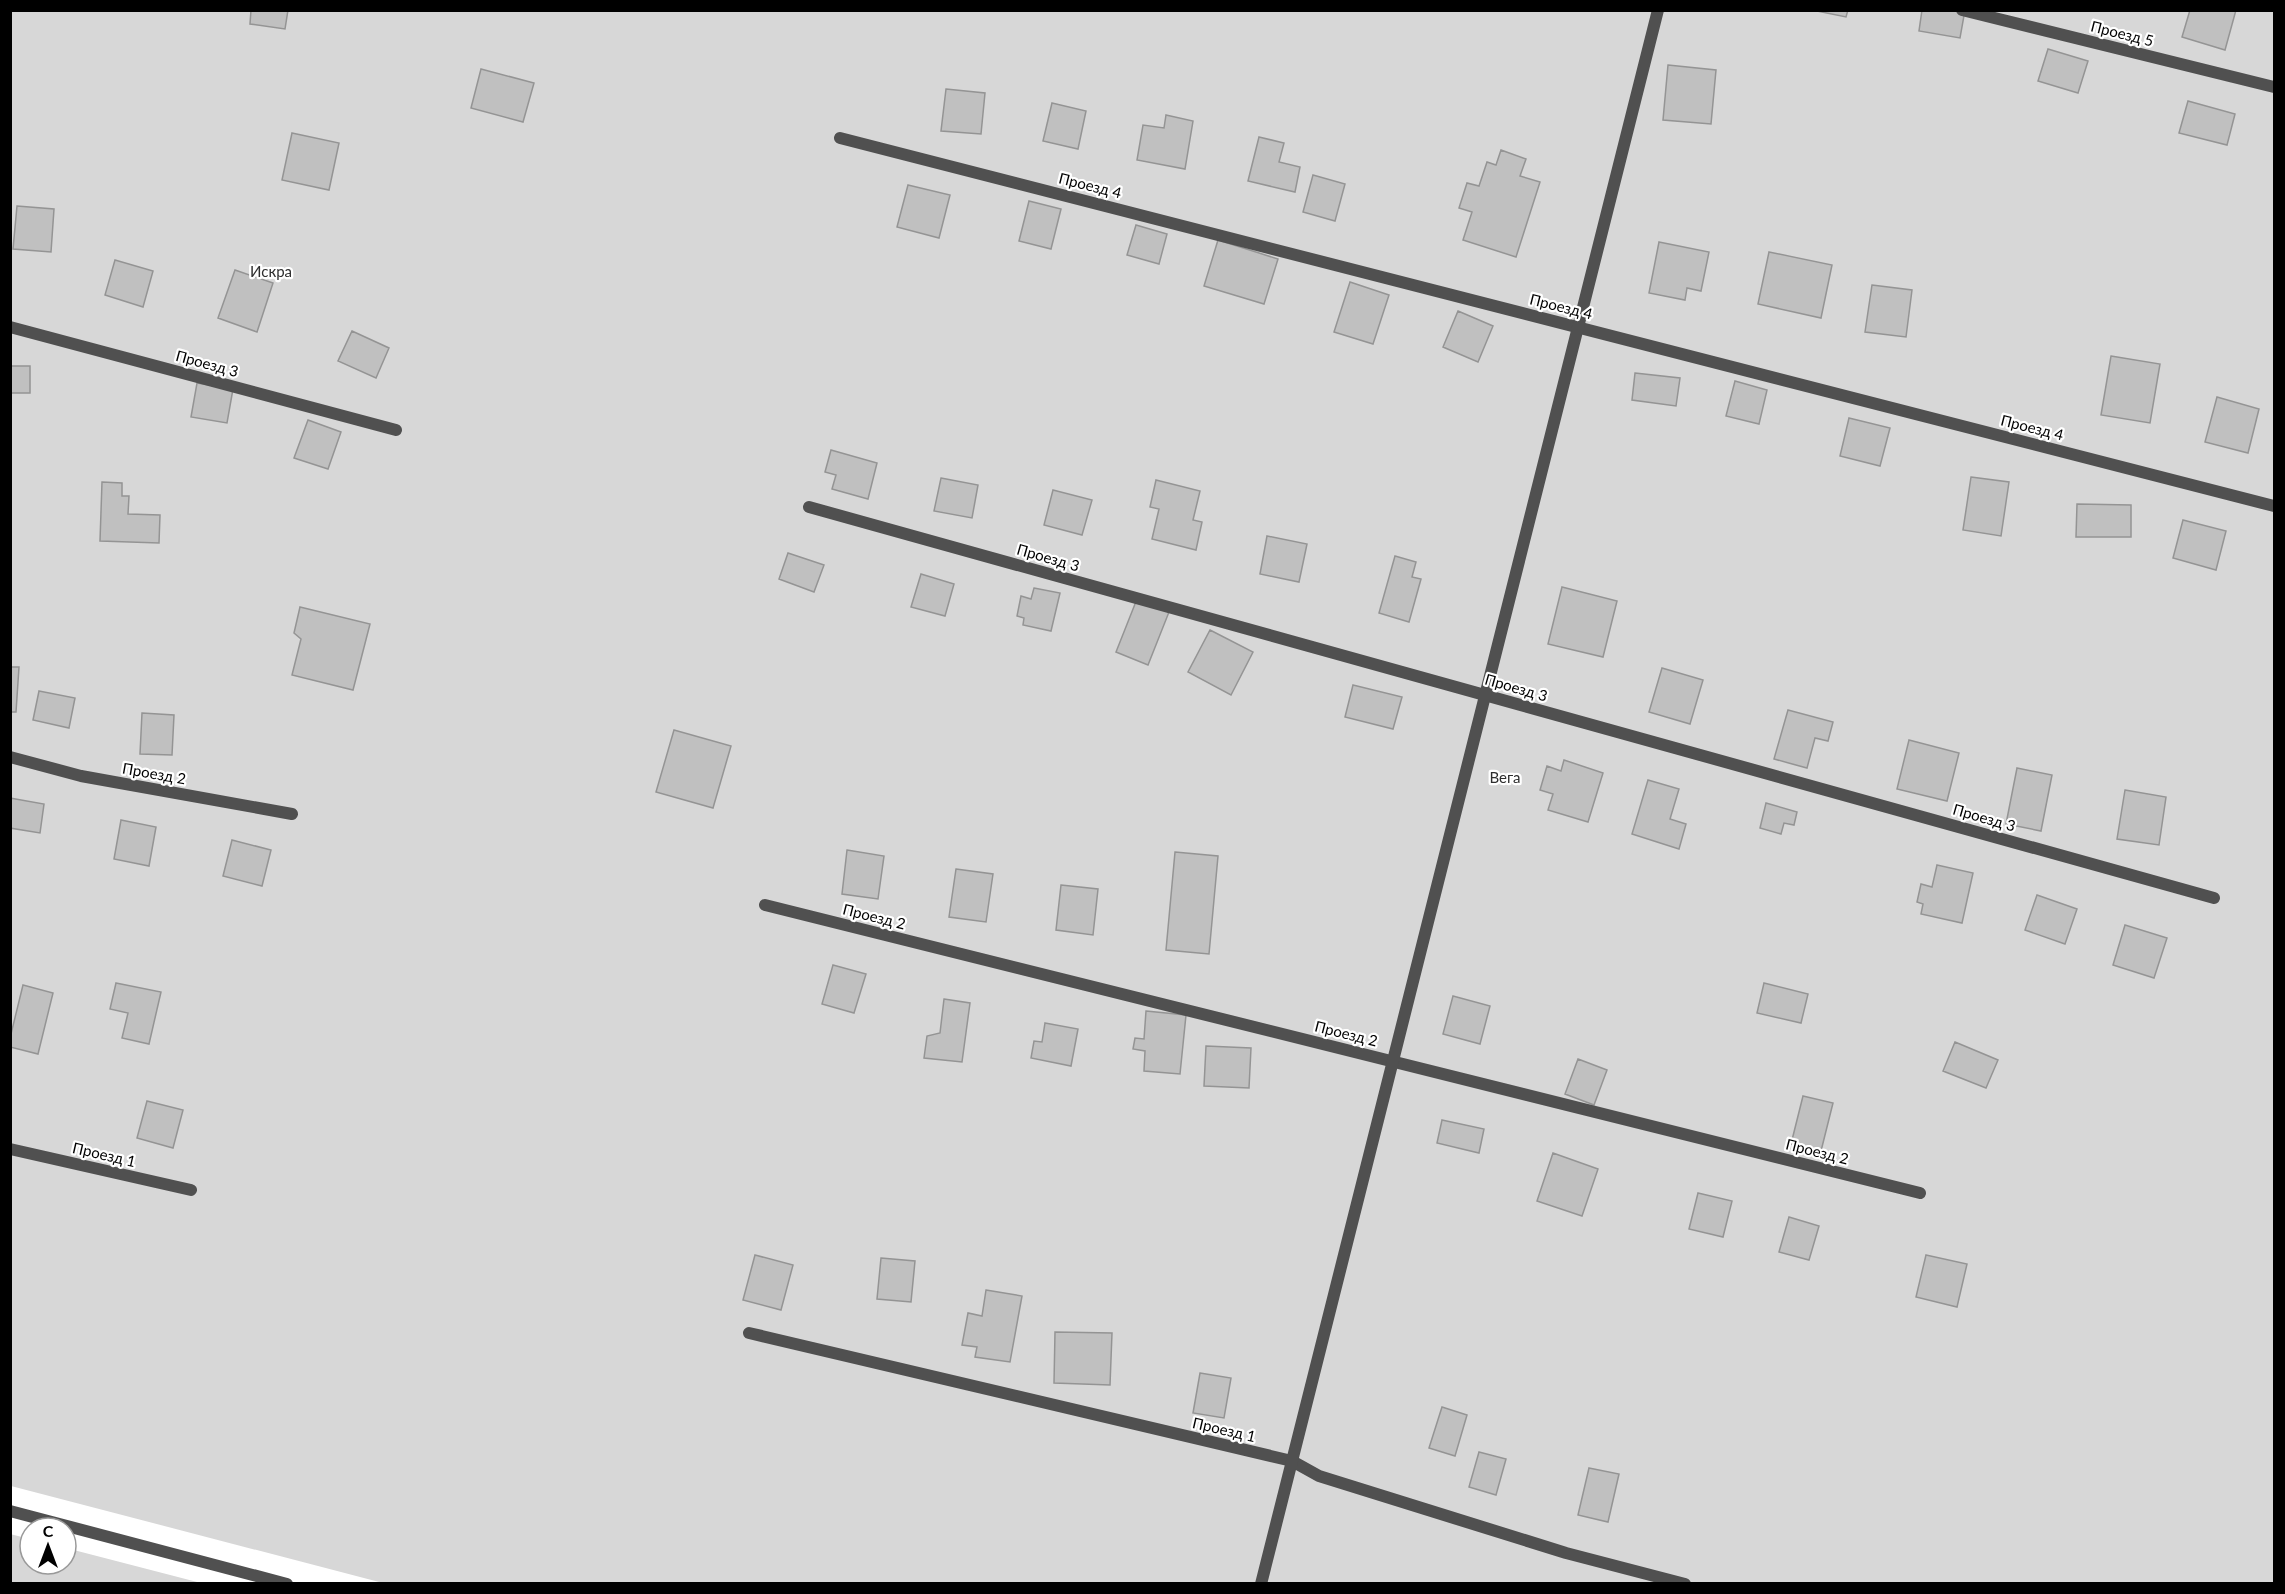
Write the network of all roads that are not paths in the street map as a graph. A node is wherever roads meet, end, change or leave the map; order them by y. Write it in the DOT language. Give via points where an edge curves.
graph roads {
  1 [pos="1658,10"];
  2 [pos="1962,10"];
  3 [pos="2274,87"];
  4 [pos="840,138"];
  5 [pos="10,327"];
  6 [pos="1578,327"];
  7 [pos="396,430"];
  8 [pos="2274,506"];
  9 [pos="809,507"];
  10 [pos="1485,695"];
  11 [pos="10,757"];
  12 [pos="292,814"];
  13 [pos="2214,898"];
  14 [pos="765,905"];
  15 [pos="1393,1061"];
  16 [pos="10,1149"];
  17 [pos="191,1190"];
  18 [pos="1920,1193"];
  19 [pos="749,1333"];
  20 [pos="1292,1461"];
  21 [pos="10,1511"];
  22 [pos="287,1584"];
  23 [pos="1261,1584"];
  24 [pos="1685,1584"];
  1 -- 6 [label="street"];
  2 -- 3 [label="street, Проезд 5"];
  4 -- 6 [label="street, Проезд 4"];
  5 -- 7 [label="street, Проезд 3"];
  6 -- 8 [label="street, Проезд 4"];
  6 -- 10 [label="street"];
  9 -- 10 [label="street, Проезд 3"];
  10 -- 13 [label="street, Проезд 3"];
  10 -- 15 [label="street"];
  11 -- 12 [label="street, Проезд 2" via="81,776"];
  14 -- 15 [label="street, Проезд 2"];
  15 -- 18 [label="street, Проезд 2"];
  15 -- 20 [label="street"];
  16 -- 17 [label="street, Проезд 1"];
  19 -- 20 [label="street, Проезд 1"];
  20 -- 23 [label="street"];
  20 -- 24 [label="street, Проезд 1" via="1341,1483"];
  21 -- 22 [label="street"];
}
